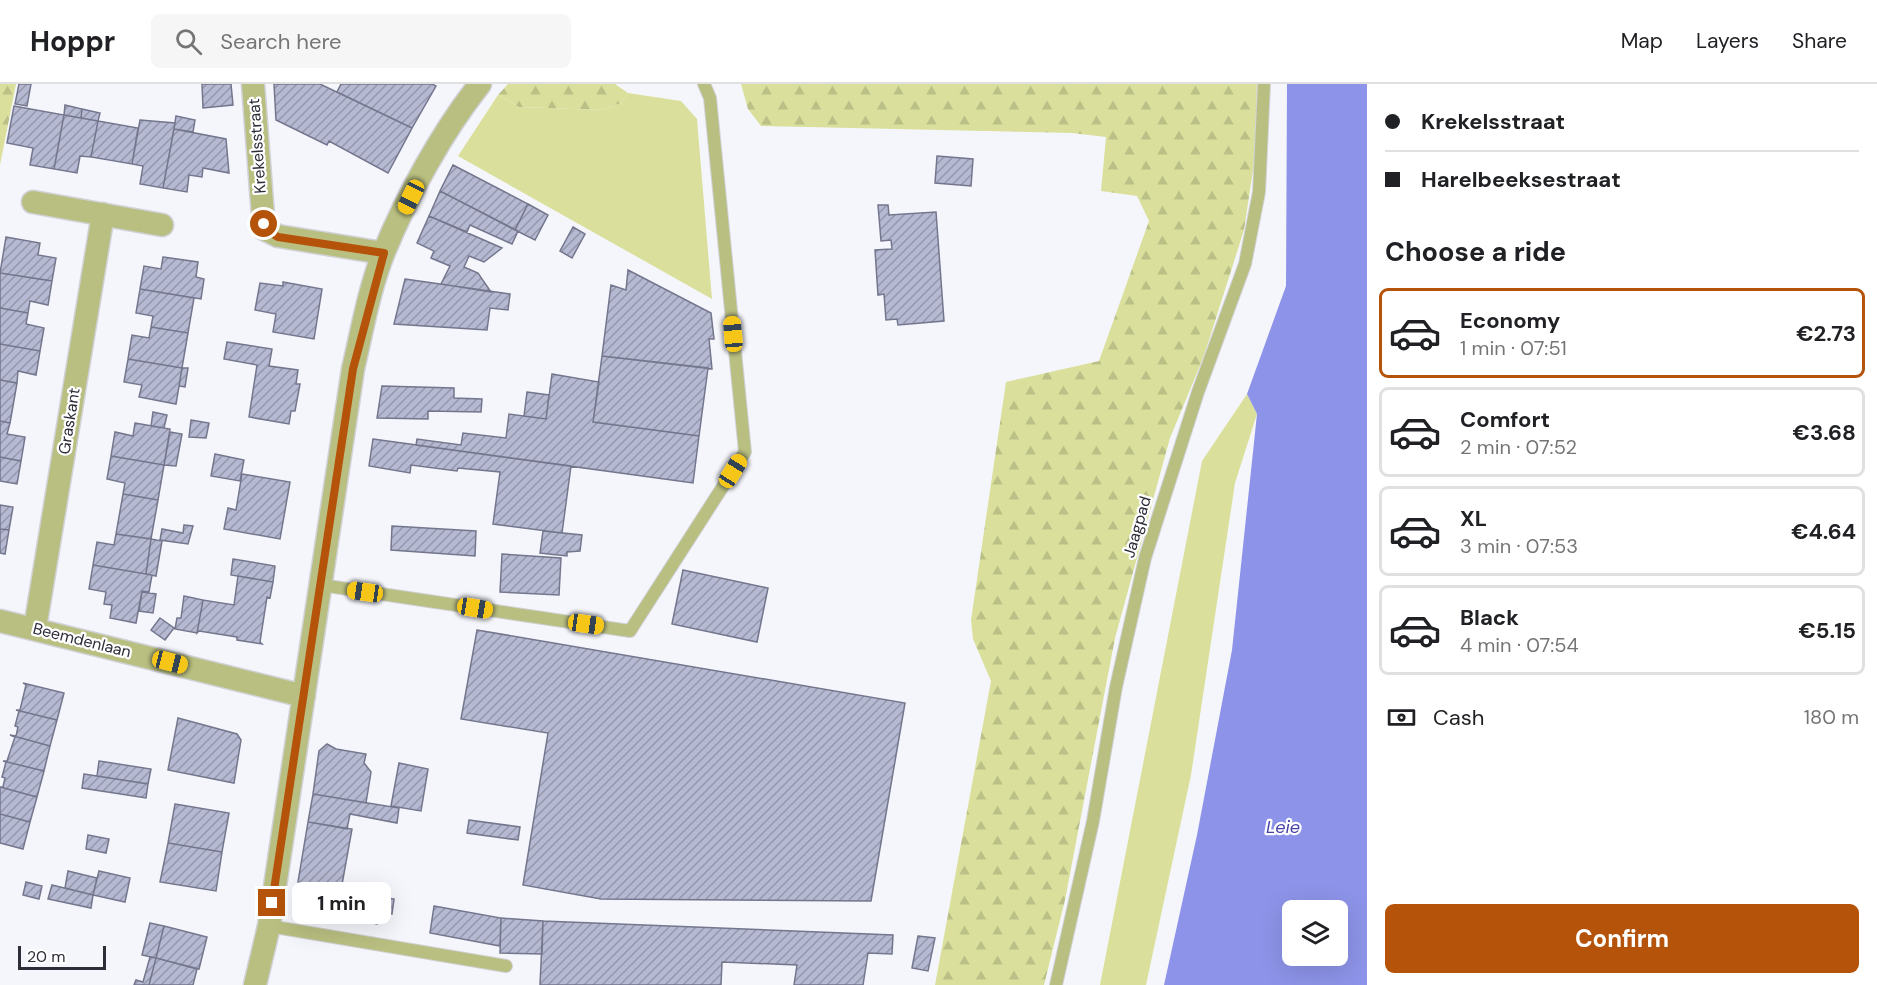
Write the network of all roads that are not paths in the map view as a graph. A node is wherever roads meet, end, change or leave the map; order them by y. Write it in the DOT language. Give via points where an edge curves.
graph roads {
  1 [pos="253,84"];
  2 [pos="480,84"];
  3 [pos="704,84"];
  4 [pos="1264,84"];
  5 [pos="33,202"];
  6 [pos="103,214"];
  7 [pos="162,225"];
  8 [pos="384,253"];
  9 [pos="321,585"];
  10 [pos="0,621"];
  11 [pos="35,628"];
  12 [pos="304,696"];
  13 [pos="269,926"];
  14 [pos="506,966"];
  15 [pos="255,985"];
  16 [pos="1056,985"];
  1 -- 8 [label="street, Krekelsstraat" via="264,229 278,237"];
  2 -- 8 [label="street" via="436,147"];
  3 -- 9 [label="lane" via="710,98 745,452 630,631"];
  4 -- 16 [label="lane, Jaagpad" via="1259,192 1245,264 1198,392 1145,558"];
  5 -- 6 [label="street"];
  6 -- 7 [label="street"];
  6 -- 11 [label="street, Graskant"];
  8 -- 9 [label="street" via="353,369"];
  9 -- 12 [label="street"];
  10 -- 11 [label="street, Beemdenlaan"];
  11 -- 12 [label="street, Beemdenlaan"];
  12 -- 13 [label="street"];
  13 -- 14 [label="lane"];
  13 -- 15 [label="street"];
}
